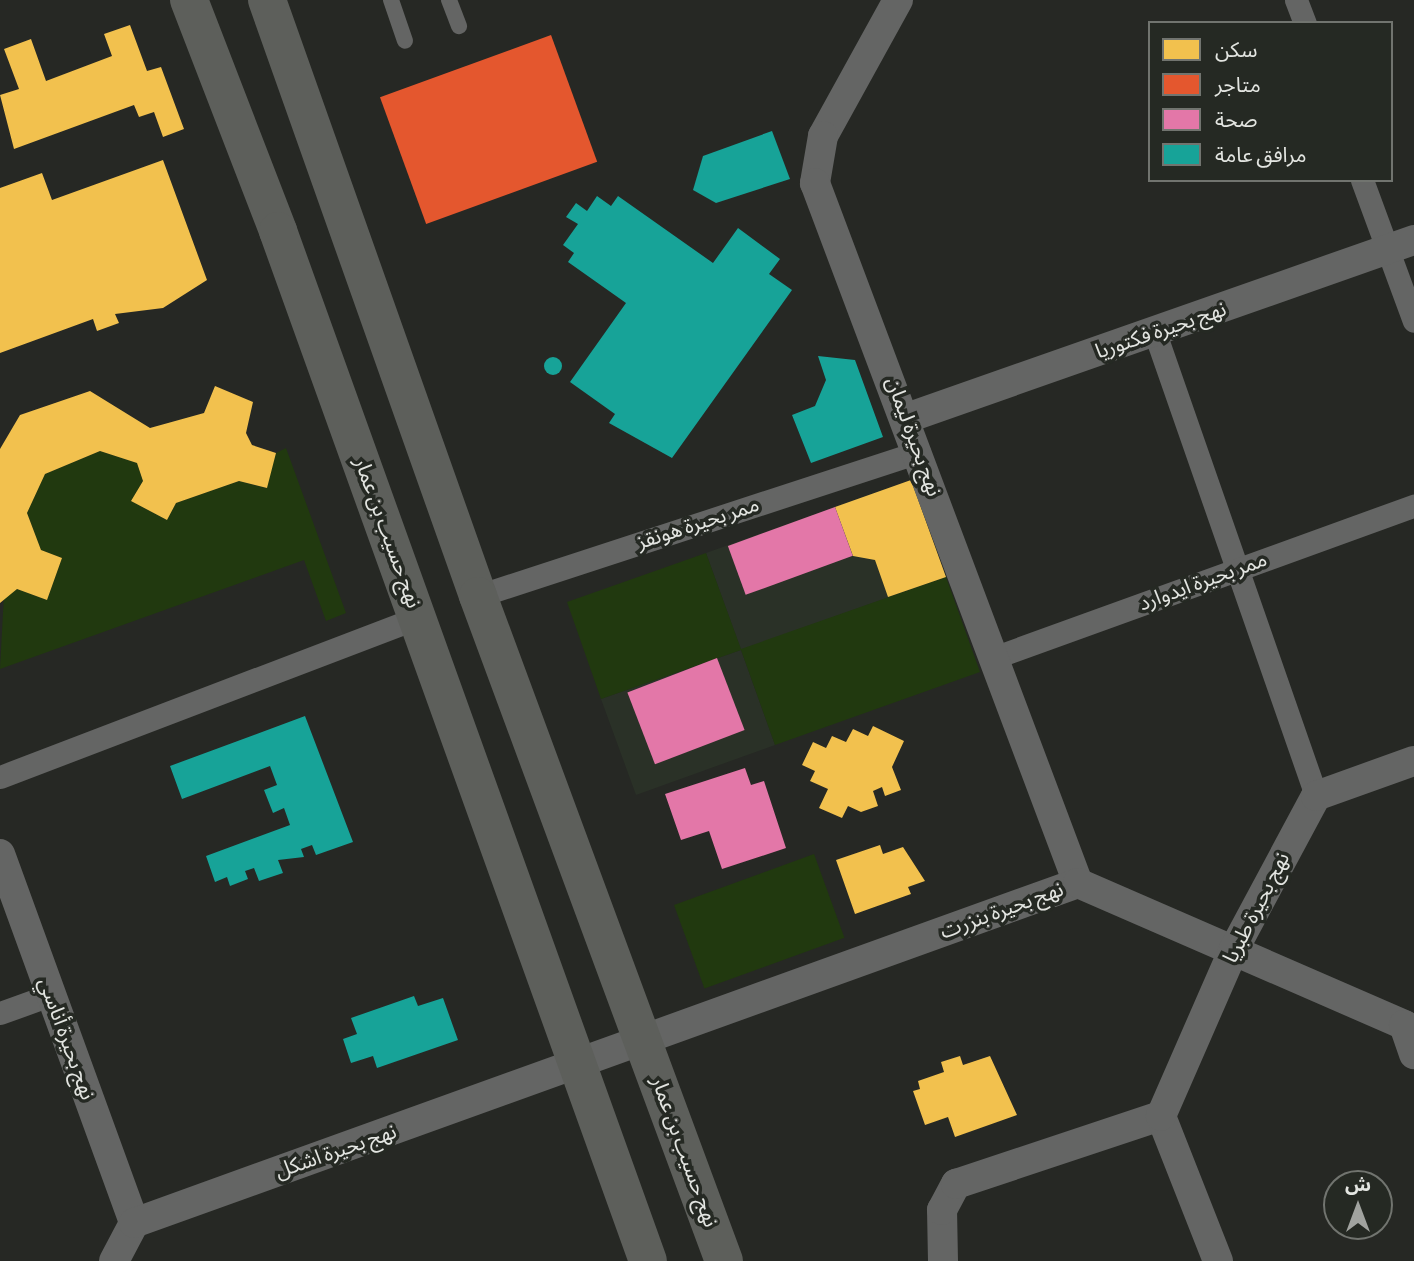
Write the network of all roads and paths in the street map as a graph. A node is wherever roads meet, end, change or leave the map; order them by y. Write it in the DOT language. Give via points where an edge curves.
graph roads {
  1 [pos="189,0"];
  2 [pos="267,0"];
  3 [pos="391,0"];
  4 [pos="449,0"];
  5 [pos="898,0"];
  6 [pos="1296,0"];
  7 [pos="1304,21"];
  8 [pos="459,26"];
  9 [pos="405,41"];
  10 [pos="1363,182"];
  11 [pos="1401,245"];
  12 [pos="1414,321"];
  13 [pos="1156,333"];
  14 [pos="907,418"];
  15 [pos="919,452"];
  16 [pos="1414,506"];
  17 [pos="1240,569"];
  18 [pos="478,596"];
  19 [pos="418,617"];
  20 [pos="993,658"];
  21 [pos="1414,761"];
  22 [pos="0,777"];
  23 [pos="1316,796"];
  24 [pos="0,854"];
  25 [pos="1078,883"];
  26 [pos="1234,949"];
  27 [pos="50,995"];
  28 [pos="0,1013"];
  29 [pos="643,1044"];
  30 [pos="1414,1054"];
  31 [pos="579,1068"];
  32 [pos="1161,1116"];
  33 [pos="134,1223"];
  34 [pos="114,1261"];
  35 [pos="648,1261"];
  36 [pos="724,1261"];
  37 [pos="943,1261"];
  38 [pos="1218,1261"];
  1 -- 19 [label="main road, نهج حسيب بن عمار"];
  2 -- 18 [label="main road, نهج حسيب بن عمار"];
  3 -- 9 [label="lane"];
  4 -- 8 [label="lane"];
  5 -- 14 [label="street, نهج بحيرة ليمان" via="822,135 815,183"];
  6 -- 7 [label="street"];
  10 -- 11 [label="street"];
  11 -- 12 [label="street"];
  11 -- 13 [label="street, نهج بحيرة فكتوريا"];
  13 -- 14 [label="street, نهج بحيرة فكتوريا"];
  13 -- 17 [label="street"];
  14 -- 15 [label="street, نهج بحيرة ليمان"];
  15 -- 18 [label="street, ممر بحيرة هونقز"];
  15 -- 20 [label="street, نهج بحيرة ليمان"];
  16 -- 17 [label="street, ممر بحيرة ايدوارد"];
  17 -- 20 [label="street, ممر بحيرة ايدوارد"];
  17 -- 23 [label="street"];
  18 -- 29 [label="main road, نهج حسيب بن عمار"];
  19 -- 22 [label="street"];
  19 -- 31 [label="main road, نهج حسيب بن عمار"];
  20 -- 25 [label="street, نهج بحيرة ليمان"];
  21 -- 23 [label="street"];
  23 -- 26 [label="street, نهج بحيرة طبريا"];
  24 -- 27 [label="street, نهج بحيرة أناسي"];
  25 -- 26 [label="street, نهج بحيرة بنزرت"];
  25 -- 29 [label="street, نهج بحيرة بنزرت"];
  26 -- 30 [label="street, نهج بحيرة بنزرت" via="1404,1025"];
  26 -- 32 [label="street, نهج بحيرة طبريا"];
  27 -- 28 [label="street"];
  27 -- 33 [label="street, نهج بحيرة أناسي"];
  29 -- 31 [label="street"];
  29 -- 36 [label="main road, نهج حسيب بن عمار"];
  31 -- 33 [label="street, نهج بحيرة اشكل"];
  31 -- 35 [label="main road, نهج حسيب بن عمار"];
  32 -- 37 [label="street" via="956,1184 942,1210"];
  32 -- 38 [label="street"];
  33 -- 34 [label="street"];
}
